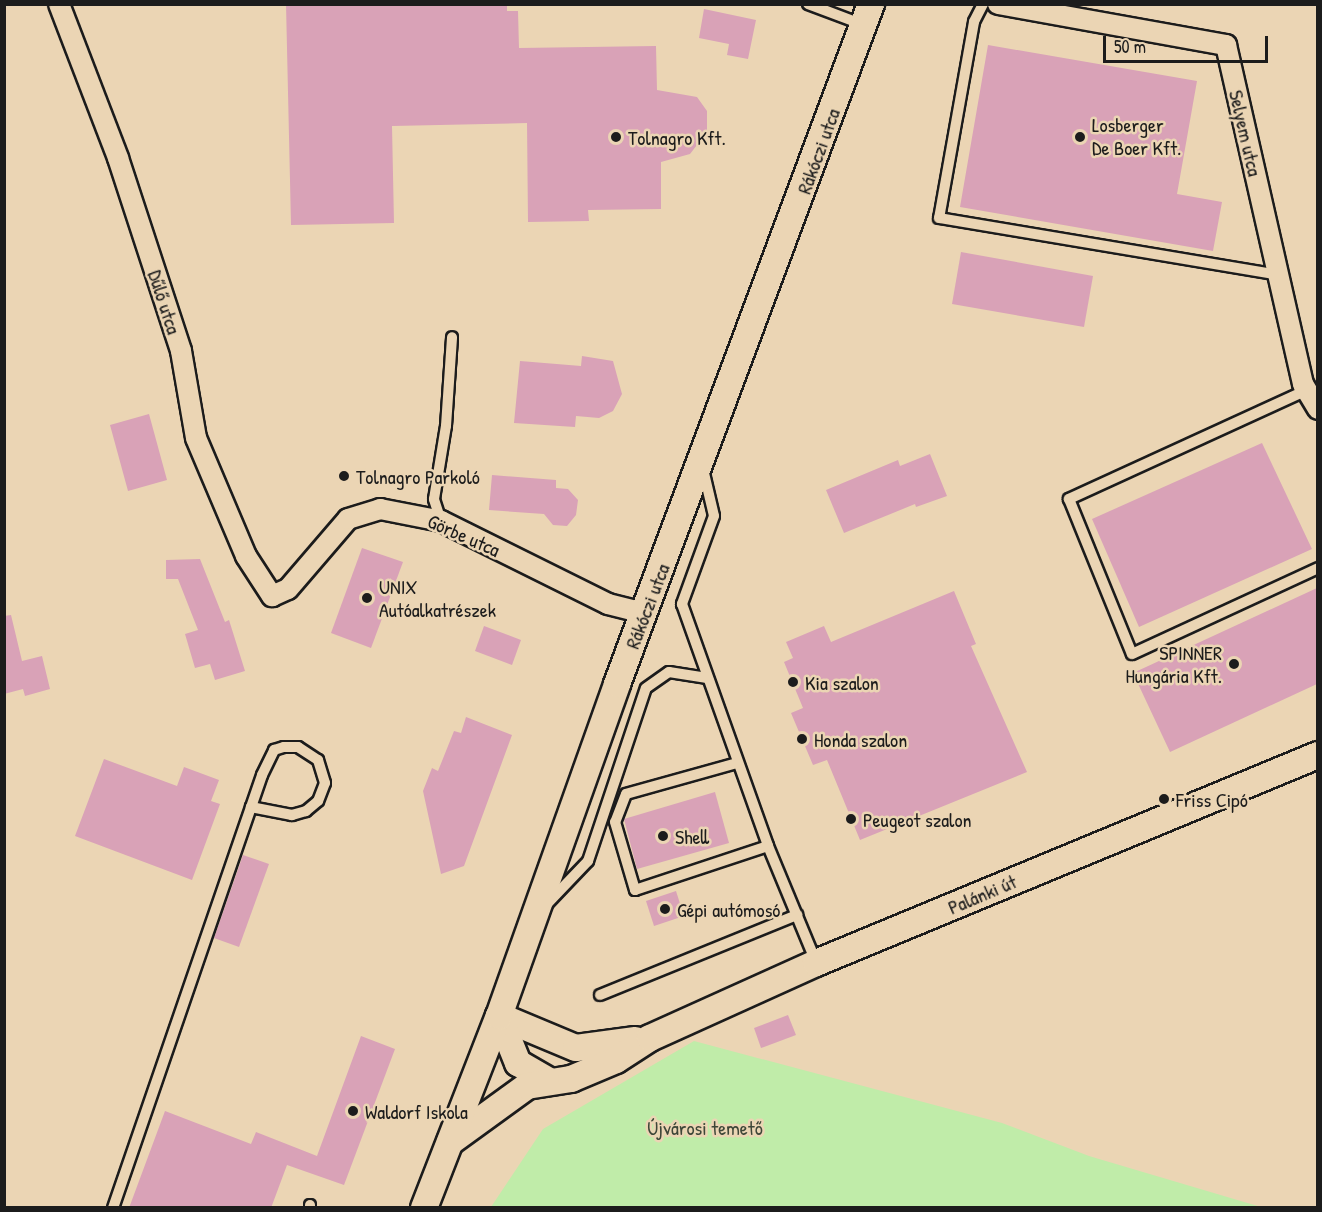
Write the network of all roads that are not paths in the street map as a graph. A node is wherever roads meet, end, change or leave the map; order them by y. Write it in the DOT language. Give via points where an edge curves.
graph roads {
  1 [pos="59,4"];
  2 [pos="808,4"];
  3 [pos="992,5"];
  4 [pos="868,15"];
  5 [pos="1278,275"];
  6 [pos="452,338"];
  7 [pos="1306,390"];
  8 [pos="1317,409"];
  9 [pos="701,462"];
  10 [pos="441,521"];
  11 [pos="1317,568"];
  12 [pos="272,596"];
  13 [pos="644,613"];
  14 [pos="706,678"];
  15 [pos="1317,755"];
  16 [pos="737,763"];
  17 [pos="251,807"];
  18 [pos="768,846"];
  19 [pos="797,915"];
  20 [pos="535,916"];
  21 [pos="816,963"];
  22 [pos="600,994"];
  23 [pos="499,1016"];
  24 [pos="650,1038"];
  25 [pos="549,1081"];
  26 [pos="450,1142"];
  27 [pos="113,1208"];
  28 [pos="424,1208"];
  1 -- 12 [label="street, Dűlő utca" via="118,158 181,351 196,438 246,556"];
  2 -- 4 [label="lane"];
  3 -- 5 [label="street, Selyem utca" via="1226,45"];
  3 -- 5 [label="lane" via="974,22 939,218"];
  4 -- 9 [label="street, Rákóczi utca"];
  5 -- 7 [label="street, Selyem utca"];
  6 -- 10 [label="lane" via="446,426 435,499"];
  7 -- 8 [label="street, Selyem utca"];
  7 -- 11 [label="lane" via="1069,499 1132,654"];
  9 -- 13 [label="street, Rákóczi utca"];
  9 -- 14 [label="lane" via="714,516 682,604"];
  10 -- 12 [label="street, Görbe utca" via="380,509 348,519 288,589"];
  10 -- 13 [label="street, Görbe utca" via="608,604"];
  13 -- 20 [label="street, Rákóczi utca"];
  14 -- 16 [label="lane"];
  14 -- 20 [label="lane" via="669,672 646,688 588,861"];
  15 -- 21 [label="street, Palánki út"];
  16 -- 18 [label="lane"];
  16 -- 18 [label="lane" via="626,794 615,822 635,890"];
  17 -- 17 [label="lane" via="274,750 298,747 318,760 324,783 318,801 306,812 292,815"];
  17 -- 27 [label="lane"];
  18 -- 19 [label="lane"];
  19 -- 21 [label="lane"];
  19 -- 22 [label="lane"];
  20 -- 23 [label="street, Rákóczi utca"];
  21 -- 24 [label="street, Palánki út"];
  23 -- 24 [label="street, Palánki út" via="576,1048"];
  23 -- 25 [label="street" via="518,1063"];
  23 -- 26 [label="street, Rákóczi utca"];
  24 -- 25 [label="street, Palánki út" via="616,1060 571,1079"];
  25 -- 26 [label="street, Palánki út" via="508,1096"];
  26 -- 28 [label="street, Rákóczi utca"];
}
